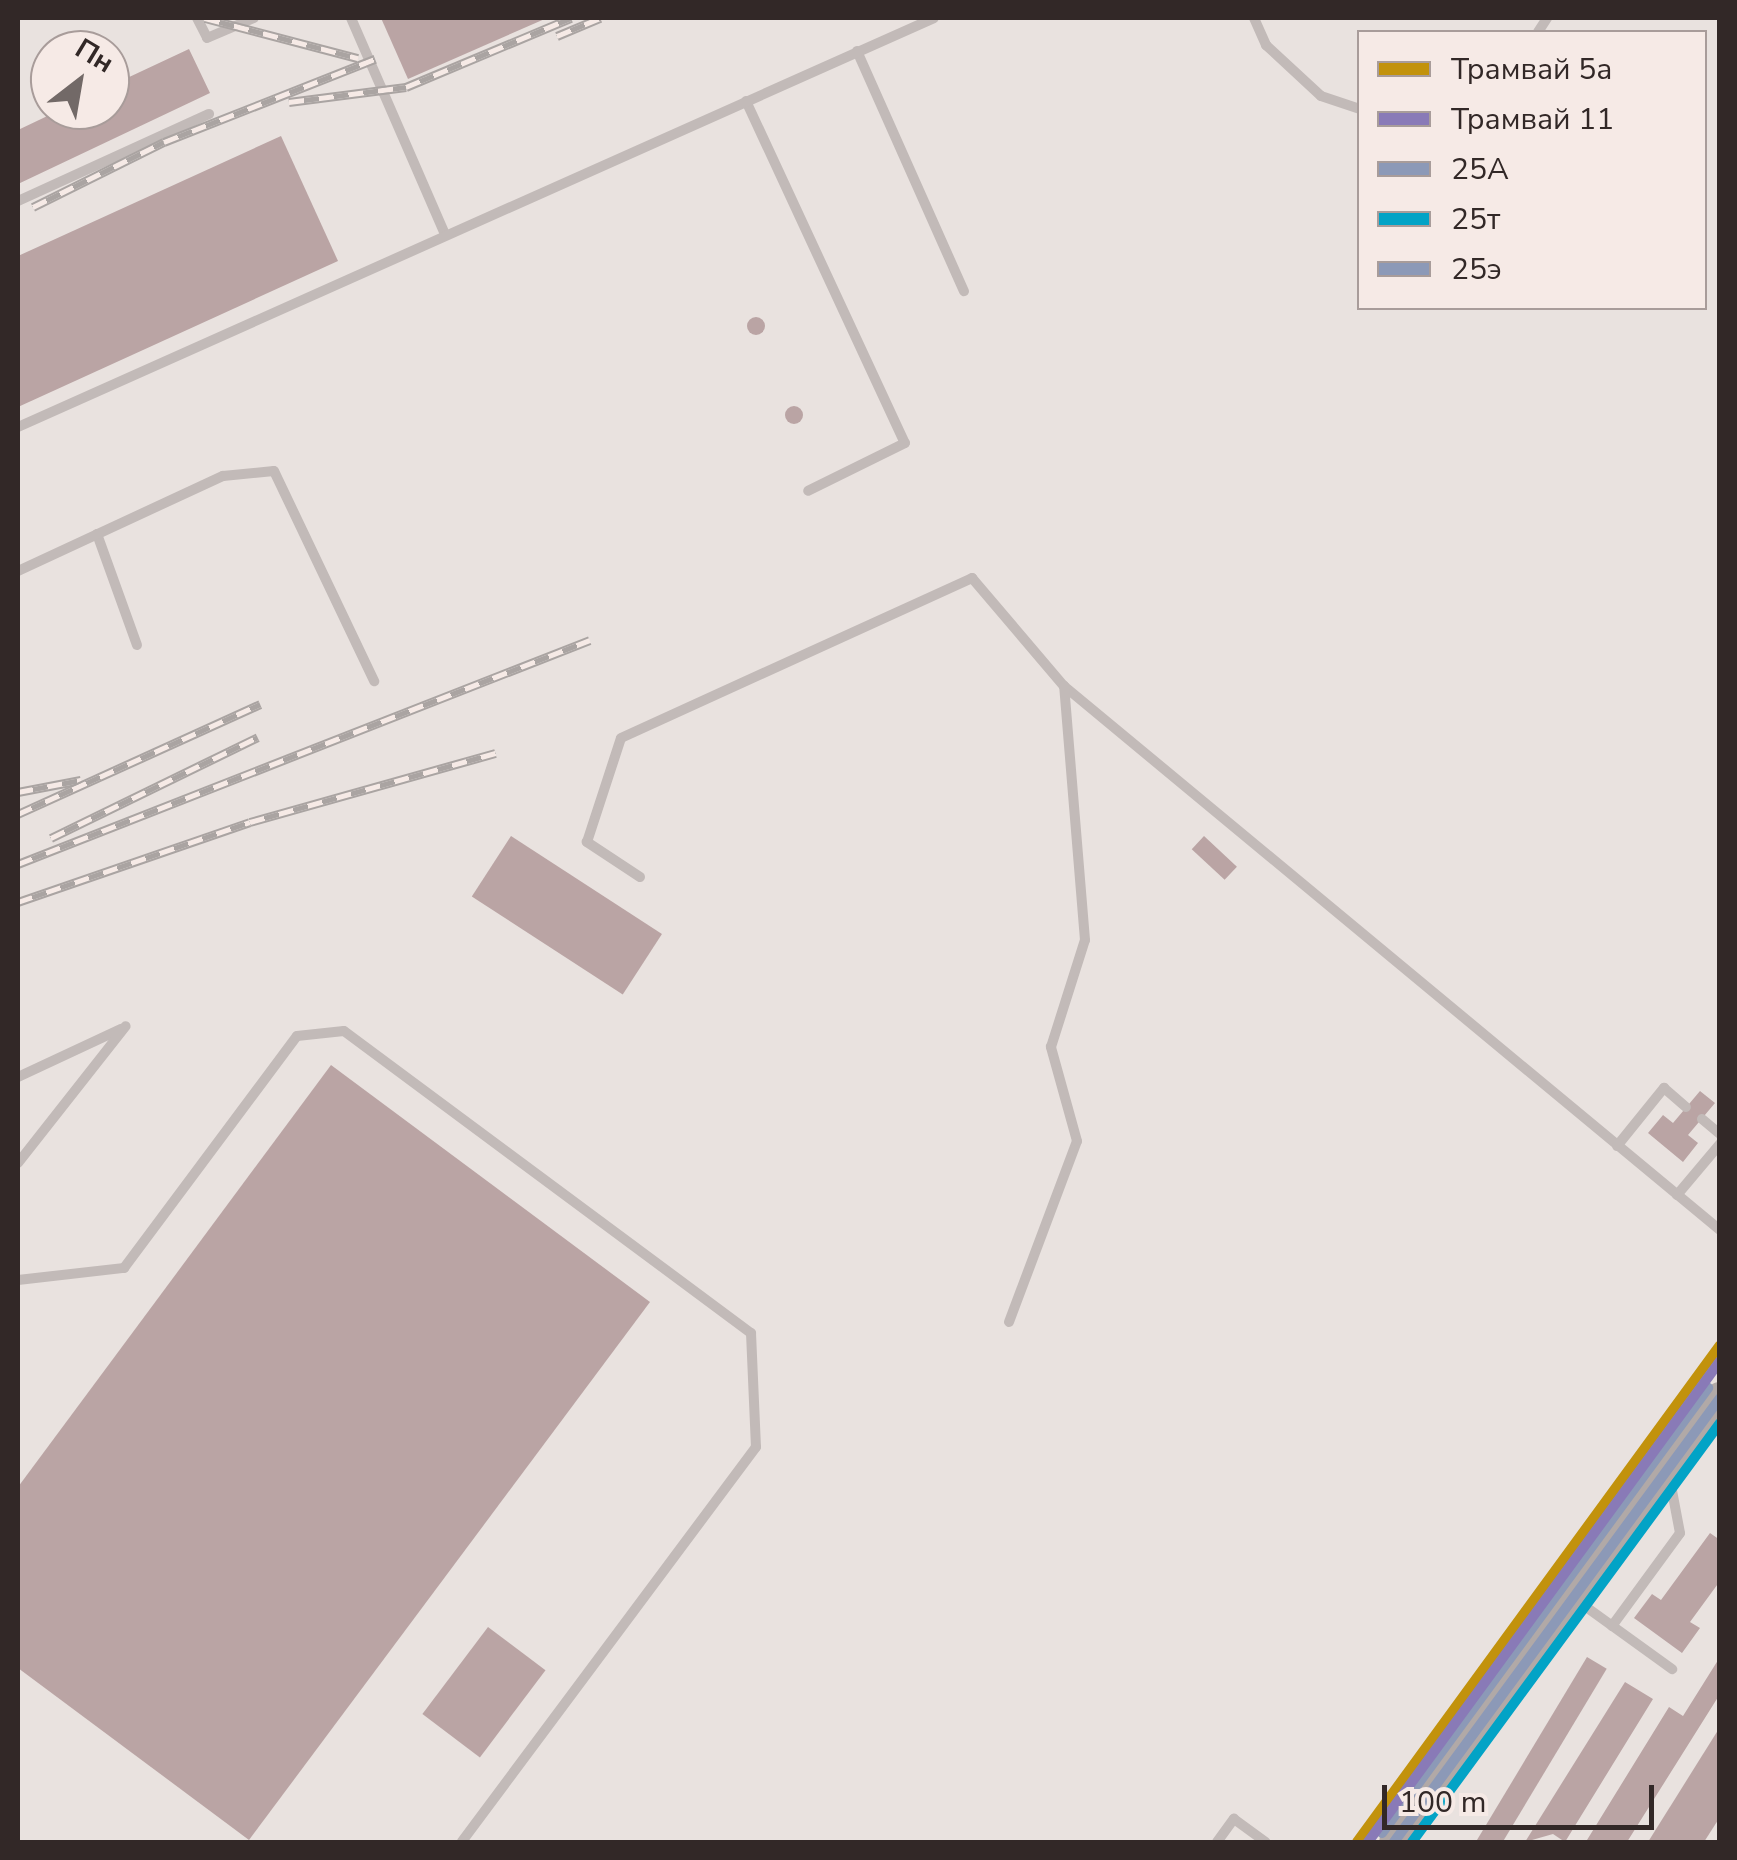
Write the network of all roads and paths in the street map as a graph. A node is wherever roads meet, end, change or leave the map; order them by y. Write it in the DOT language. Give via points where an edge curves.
graph roads {
  1 [pos="198,18"];
  2 [pos="254,18"];
  3 [pos="351,18"];
  4 [pos="934,18"];
  5 [pos="1254,18"];
  6 [pos="857,52"];
  7 [pos="746,101"];
  8 [pos="1357,108"];
  9 [pos="209,114"];
  10 [pos="18,201"];
  11 [pos="445,234"];
  12 [pos="964,292"];
  13 [pos="18,428"];
  14 [pos="808,491"];
  15 [pos="97,534"];
  16 [pos="18,571"];
  17 [pos="137,645"];
  18 [pos="374,681"];
  19 [pos="1064,686"];
  20 [pos="640,877"];
  21 [pos="18,1077"];
  22 [pos="1686,1107"];
  23 [pos="1702,1119"];
  24 [pos="1720,1134"];
  25 [pos="1720,1144"];
  26 [pos="1617,1146"];
  27 [pos="18,1163"];
  28 [pos="1677,1195"];
  29 [pos="1720,1230"];
  30 [pos="18,1280"];
  31 [pos="1009,1322"];
  32 [pos="1720,1397"];
  33 [pos="1668,1468"];
  34 [pos="1573,1598"];
  35 [pos="1612,1626"];
  36 [pos="1672,1669"];
  37 [pos="462,1842"];
  38 [pos="1217,1842"];
  39 [pos="1266,1842"];
  40 [pos="1394,1842"];
  1 -- 2 [label="lane" via="207,38"];
  3 -- 11 [label="lane"];
  4 -- 6 [label="lane"];
  5 -- 8 [label="lane" via="1266,45 1321,96"];
  6 -- 7 [label="lane"];
  6 -- 12 [label="lane"];
  7 -- 11 [label="lane"];
  7 -- 14 [label="lane" via="905,443"];
  9 -- 10 [label="lane"];
  11 -- 13 [label="lane"];
  15 -- 16 [label="lane"];
  15 -- 17 [label="lane"];
  15 -- 18 [label="lane" via="223,476 274,471"];
  19 -- 20 [label="lane" via="972,578 621,738 586,842"];
  19 -- 26 [label="lane"];
  19 -- 31 [label="lane" via="1085,940 1050,1047 1077,1141"];
  21 -- 27 [label="lane" via="126,1026"];
  22 -- 26 [label="lane" via="1664,1088"];
  23 -- 24 [label="lane"];
  25 -- 28 [label="lane"];
  26 -- 28 [label="lane"];
  28 -- 29 [label="lane"];
  30 -- 37 [label="lane" via="124,1268 297,1036 344,1031 751,1333 756,1448"];
  32 -- 33 [label="main road"];
  33 -- 34 [label="main road"];
  33 -- 35 [label="lane" via="1680,1534"];
  34 -- 35 [label="lane"];
  34 -- 40 [label="main road"];
  35 -- 36 [label="lane"];
  38 -- 39 [label="lane" via="1234,1819"];
}
